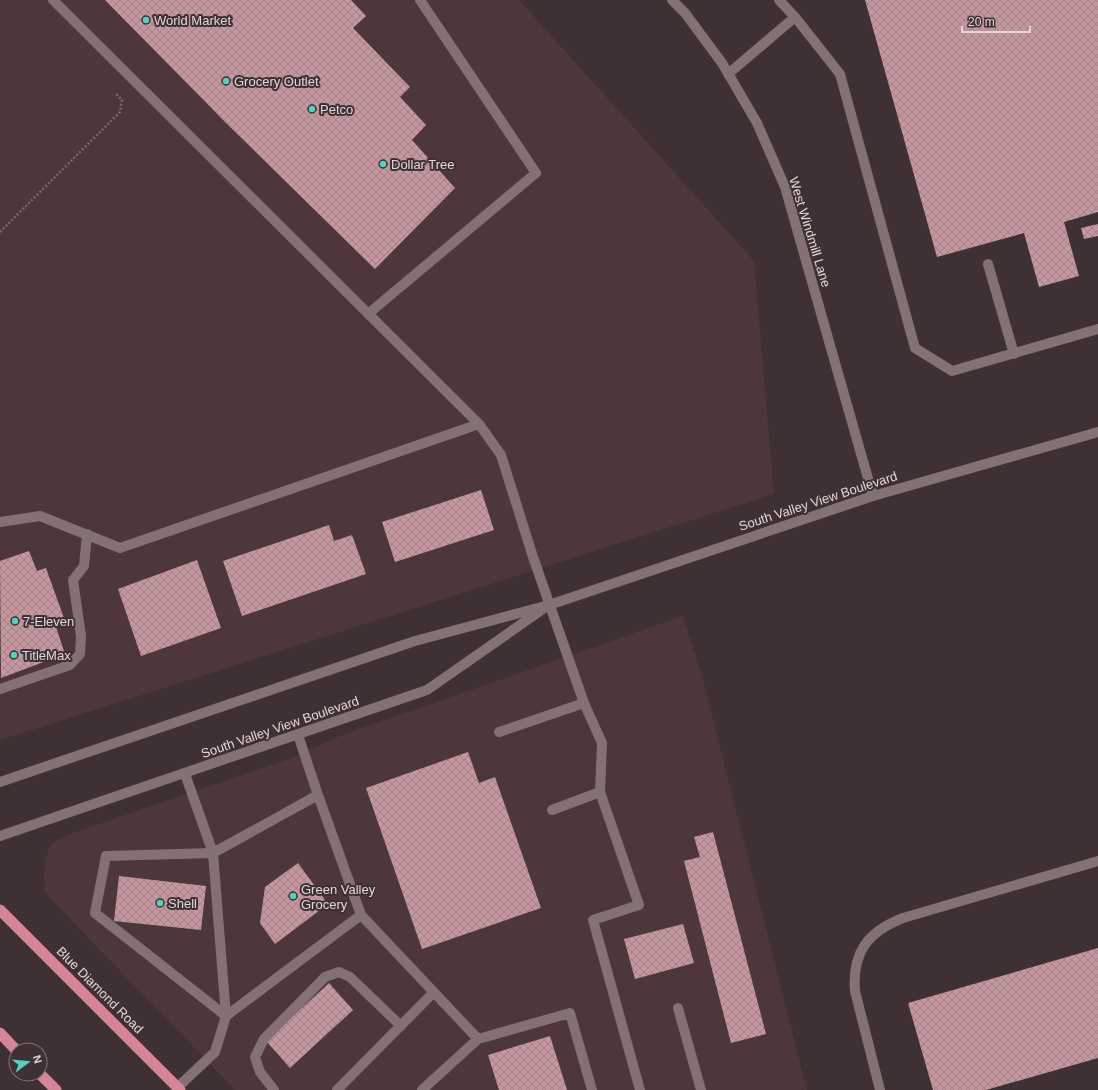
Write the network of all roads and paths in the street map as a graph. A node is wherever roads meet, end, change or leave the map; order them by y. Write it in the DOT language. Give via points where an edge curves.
graph roads {
  1 [pos="53,0"];
  2 [pos="420,0"];
  3 [pos="672,0"];
  4 [pos="779,0"];
  5 [pos="790,0"];
  6 [pos="795,17"];
  7 [pos="728,74"];
  8 [pos="115,93"];
  9 [pos="0,232"];
  10 [pos="988,264"];
  11 [pos="368,314"];
  12 [pos="1098,329"];
  13 [pos="1014,354"];
  14 [pos="479,424"];
  15 [pos="1098,432"];
  16 [pos="873,496"];
  17 [pos="0,522"];
  18 [pos="87,534"];
  19 [pos="549,605"];
  20 [pos="0,689"];
  21 [pos="584,704"];
  22 [pos="499,732"];
  23 [pos="298,735"];
  24 [pos="184,774"];
  25 [pos="0,782"];
  26 [pos="600,792"];
  27 [pos="318,795"];
  28 [pos="552,810"];
  29 [pos="0,836"];
  30 [pos="213,854"];
  31 [pos="1098,861"];
  32 [pos="0,910"];
  33 [pos="361,915"];
  34 [pos="434,992"];
  35 [pos="678,1008"];
  36 [pos="226,1016"];
  37 [pos="400,1026"];
  38 [pos="0,1033"];
  39 [pos="478,1039"];
  40 [pos="8,1042"];
  41 [pos="48,1082"];
  42 [pos="179,1089"];
  43 [pos="56,1090"];
  44 [pos="274,1090"];
  45 [pos="337,1090"];
  46 [pos="422,1090"];
  47 [pos="592,1090"];
  48 [pos="640,1090"];
  49 [pos="701,1090"];
  50 [pos="880,1090"];
  1 -- 11 [label="main road"];
  2 -- 11 [label="main road" via="536,173"];
  3 -- 7 [label="main road, West Windmill Lane" via="685,13"];
  4 -- 6 [label="main road"];
  5 -- 6 [label="main road"];
  6 -- 7 [label="main road"];
  6 -- 13 [label="main road" via="840,74 914,348 952,371"];
  7 -- 16 [label="main road, West Windmill Lane" via="757,123 785,187"];
  8 -- 9 [label="path" via="122,100 120,112"];
  10 -- 13 [label="main road"];
  11 -- 14 [label="main road"];
  12 -- 13 [label="main road"];
  14 -- 18 [label="main road" via="120,548"];
  14 -- 19 [label="main road" via="501,455"];
  15 -- 16 [label="main road, South Valley View Boulevard"];
  16 -- 19 [label="main road, South Valley View Boulevard"];
  17 -- 18 [label="main road" via="40,516"];
  18 -- 20 [label="main road" via="84,566 73,580 81,636 80,654 70,665"];
  19 -- 21 [label="main road"];
  19 -- 23 [label="main road, South Valley View Boulevard" via="427,690"];
  19 -- 25 [label="main road, South Valley View Boulevard" via="415,641"];
  21 -- 22 [label="main road"];
  21 -- 26 [label="main road" via="602,743"];
  23 -- 24 [label="main road, South Valley View Boulevard"];
  23 -- 27 [label="main road"];
  24 -- 29 [label="main road, South Valley View Boulevard"];
  24 -- 30 [label="main road"];
  26 -- 28 [label="main road"];
  26 -- 48 [label="main road" via="639,905 592,920"];
  27 -- 30 [label="main road"];
  27 -- 33 [label="main road"];
  30 -- 36 [label="main road"];
  30 -- 36 [label="main road" via="106,856 95,913"];
  31 -- 50 [label="main road" via="903,918 875,932 857,960 854,975 855,991"];
  32 -- 42 [label="highway, Blue Diamond Road"];
  33 -- 34 [label="main road"];
  33 -- 36 [label="main road"];
  34 -- 37 [label="main road"];
  34 -- 39 [label="main road"];
  35 -- 49 [label="main road"];
  36 -- 42 [label="main road" via="215,1052"];
  37 -- 44 [label="main road" via="350,977 339,972 325,977 264,1039 255,1057 260,1072"];
  37 -- 45 [label="main road"];
  38 -- 40 [label="highway"];
  39 -- 46 [label="main road"];
  39 -- 47 [label="main road" via="570,1013"];
  41 -- 43 [label="highway"];
}
